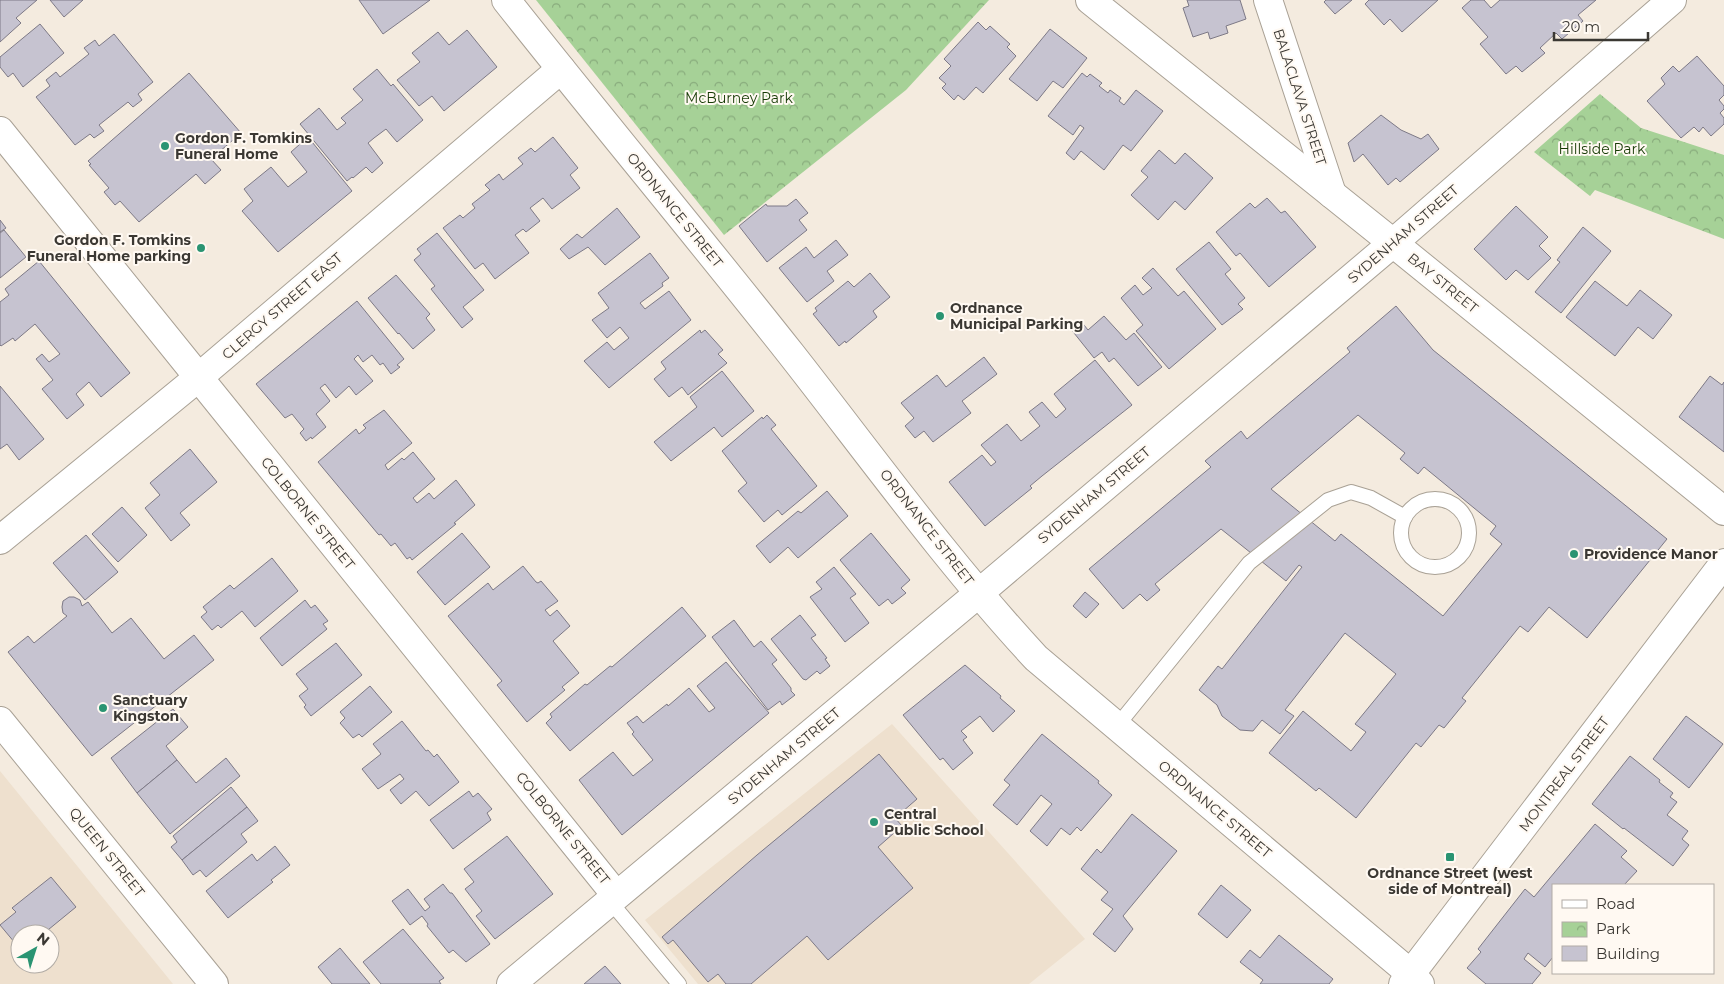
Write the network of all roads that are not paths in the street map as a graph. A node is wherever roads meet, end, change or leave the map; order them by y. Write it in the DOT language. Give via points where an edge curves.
graph roads {
  1 [pos="506,0"];
  2 [pos="1090,0"];
  3 [pos="1268,0"];
  4 [pos="1672,0"];
  5 [pos="561,69"];
  6 [pos="0,131"];
  7 [pos="1332,194"];
  8 [pos="1393,243"];
  9 [pos="199,377"];
  10 [pos="1724,511"];
  11 [pos="1405,517"];
  12 [pos="0,540"];
  13 [pos="1724,563"];
  14 [pos="979,593"];
  15 [pos="0,720"];
  16 [pos="1117,726"];
  17 [pos="613,898"];
  18 [pos="1411,981"];
  19 [pos="214,984"];
  20 [pos="511,984"];
  21 [pos="679,984"];
  1 -- 5 [label="street, ORDNANCE STREET"];
  2 -- 7 [label="street, BAY STREET"];
  3 -- 7 [label="street, BALACLAVA STREET"];
  4 -- 8 [label="street, SYDENHAM STREET"];
  5 -- 9 [label="street, CLERGY STREET EAST"];
  5 -- 14 [label="street, ORDNANCE STREET"];
  6 -- 9 [label="street, COLBORNE STREET"];
  7 -- 8 [label="street, BAY STREET"];
  8 -- 10 [label="street, BAY STREET"];
  8 -- 14 [label="street, SYDENHAM STREET"];
  9 -- 12 [label="street, CLERGY STREET EAST"];
  9 -- 17 [label="street, COLBORNE STREET"];
  11 -- 11 [label="lane" via="1421,502 1443,500 1454,505 1468,523 1467,546 1452,563 1430,567 1420,563 1411,557 1403,543"];
  11 -- 16 [label="lane" via="1372,498 1351,492 1328,500 1249,563"];
  13 -- 18 [label="street, MONTREAL STREET"];
  14 -- 16 [label="street, ORDNANCE STREET" via="1036,658"];
  14 -- 17 [label="street, SYDENHAM STREET"];
  15 -- 19 [label="street, QUEEN STREET"];
  16 -- 18 [label="street, ORDNANCE STREET"];
  17 -- 20 [label="street, SYDENHAM STREET"];
  17 -- 21 [label="lane"];
}
